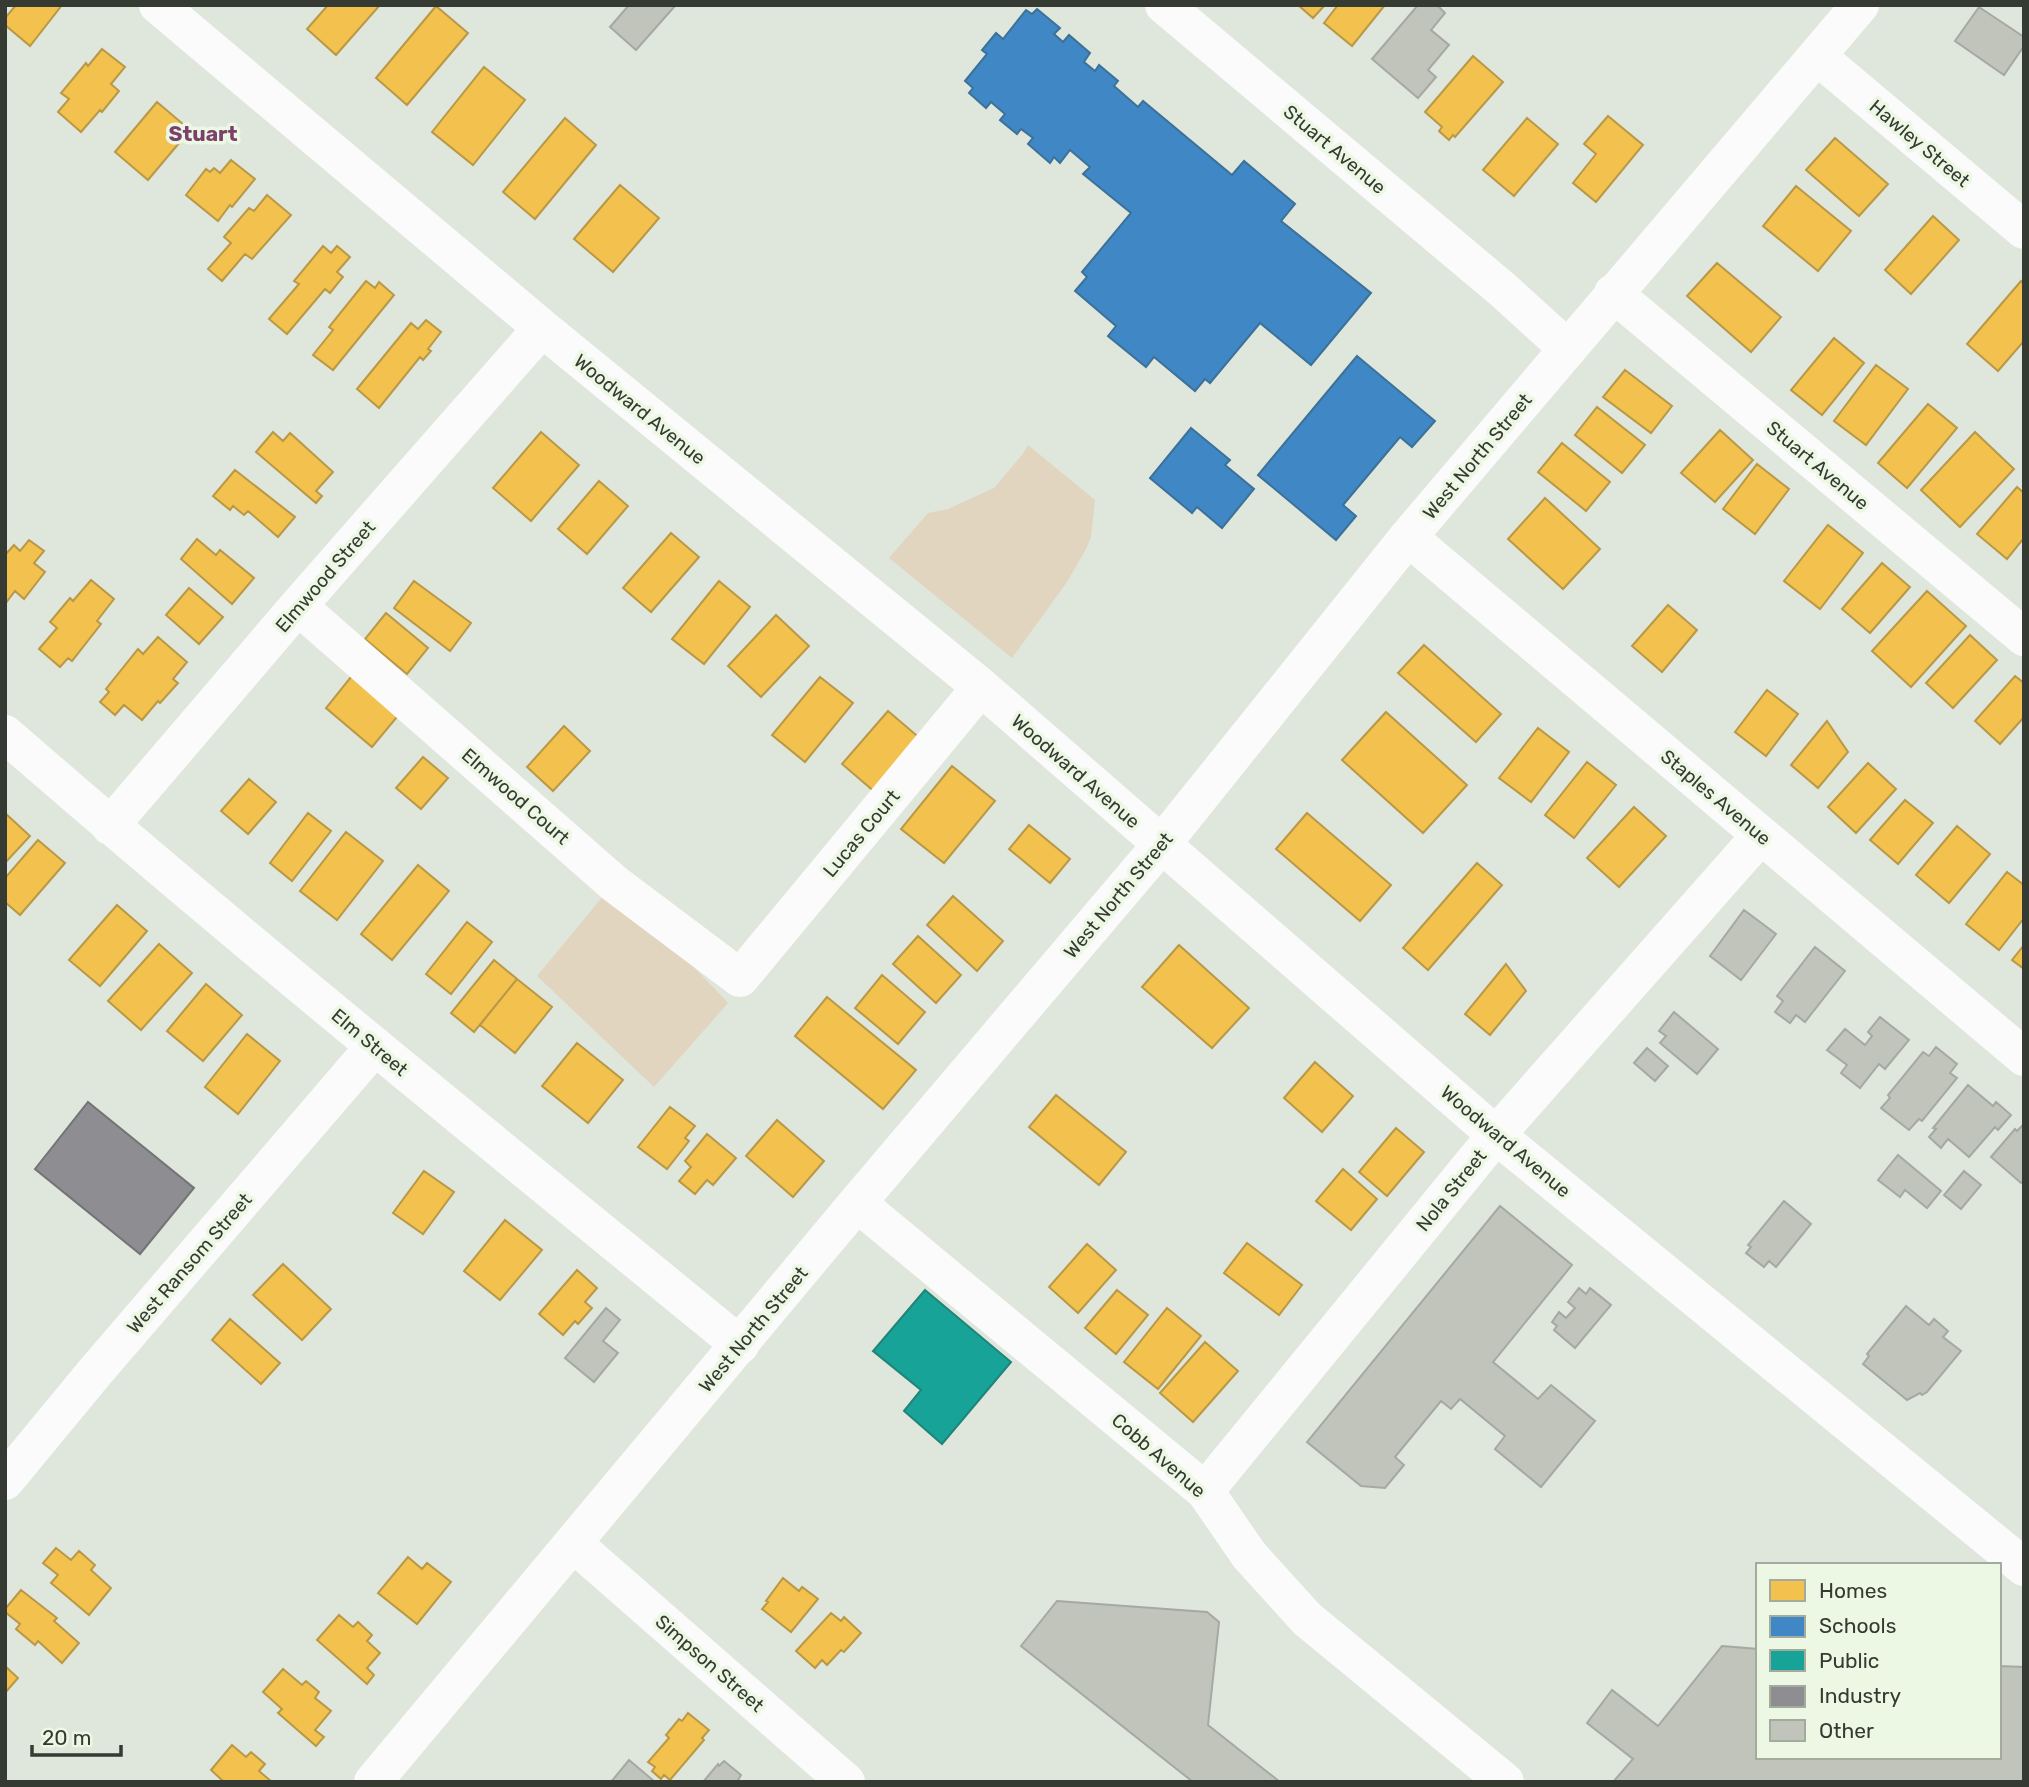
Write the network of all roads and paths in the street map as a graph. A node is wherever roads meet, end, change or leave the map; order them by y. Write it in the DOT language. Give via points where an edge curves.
graph roads {
  1 [pos="158,5"];
  2 [pos="1164,5"];
  3 [pos="1860,5"];
  4 [pos="1817,56"];
  5 [pos="2024,230"];
  6 [pos="1613,293"];
  7 [pos="542,328"];
  8 [pos="1568,349"];
  9 [pos="1408,537"];
  10 [pos="298,606"];
  11 [pos="2024,638"];
  12 [pos="981,687"];
  13 [pos="5,734"];
  14 [pos="110,825"];
  15 [pos="1761,835"];
  16 [pos="1161,845"];
  17 [pos="740,978"];
  18 [pos="375,1046"];
  19 [pos="2024,1057"];
  20 [pos="1496,1135"];
  21 [pos="857,1203"];
  22 [pos="740,1345"];
  23 [pos="5,1481"];
  24 [pos="1205,1491"];
  25 [pos="574,1544"];
  26 [pos="2024,1567"];
  27 [pos="373,1782"];
  28 [pos="845,1782"];
  29 [pos="1505,1782"];
  1 -- 7 [label="street, Woodward Avenue"];
  2 -- 8 [label="street, Stuart Avenue"];
  3 -- 4 [label="street, West North Street"];
  4 -- 5 [label="street, Hawley Street"];
  4 -- 6 [label="street, West North Street"];
  6 -- 8 [label="street, West North Street"];
  6 -- 11 [label="street, Stuart Avenue"];
  7 -- 10 [label="street, Elmwood Street"];
  7 -- 12 [label="street, Woodward Avenue"];
  8 -- 9 [label="street, West North Street"];
  9 -- 15 [label="street, Staples Avenue"];
  9 -- 16 [label="street, West North Street"];
  10 -- 14 [label="street, Elmwood Street"];
  10 -- 17 [label="street, Elmwood Court" via="615,884"];
  12 -- 16 [label="street, Woodward Avenue"];
  12 -- 17 [label="street, Lucas Court"];
  13 -- 14 [label="street, Elm Street"];
  14 -- 18 [label="street, Elm Street"];
  15 -- 19 [label="street, Staples Avenue"];
  15 -- 20 [label="street, Nola Street"];
  16 -- 20 [label="street, Woodward Avenue"];
  16 -- 21 [label="street, West North Street"];
  18 -- 22 [label="street, Elm Street"];
  18 -- 23 [label="street, West Ransom Street"];
  20 -- 24 [label="street, Nola Street"];
  20 -- 26 [label="street, Woodward Avenue"];
  21 -- 22 [label="street, West North Street"];
  21 -- 24 [label="street, Cobb Avenue"];
  22 -- 25 [label="street, West North Street"];
  24 -- 29 [label="street, Cobb Avenue" via="1249,1555 1307,1619"];
  25 -- 27 [label="street, West North Street"];
  25 -- 28 [label="street, Simpson Street"];
}
